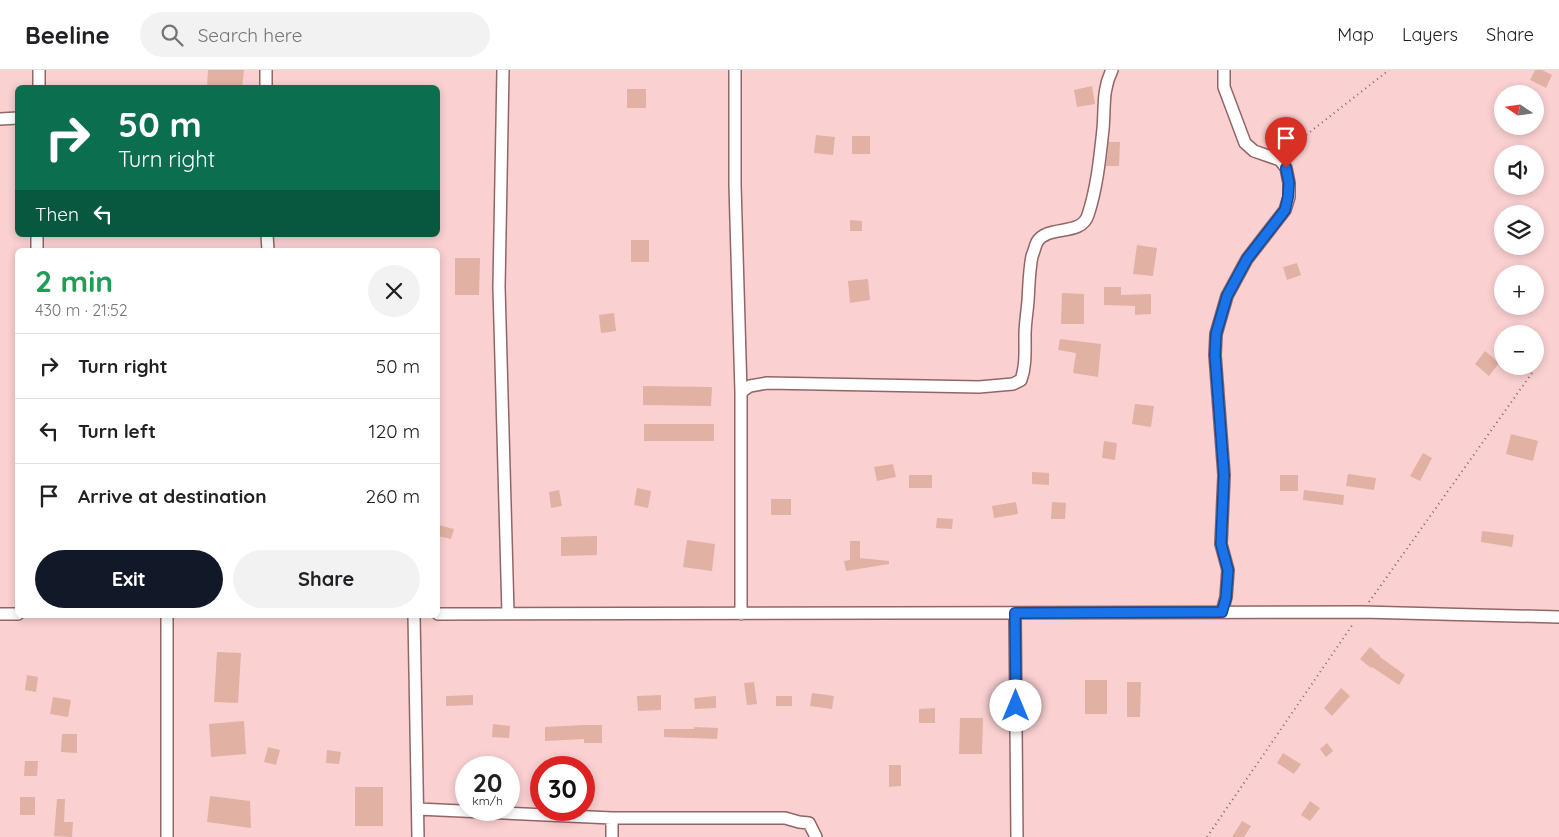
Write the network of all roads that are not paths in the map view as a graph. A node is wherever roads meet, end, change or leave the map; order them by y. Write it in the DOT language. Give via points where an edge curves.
graph roads {
  1 [pos="40,70"];
  2 [pos="266,70"];
  3 [pos="503,70"];
  4 [pos="735,70"];
  5 [pos="1112,70"];
  6 [pos="1224,70"];
  7 [pos="39,85"];
  8 [pos="266,85"];
  9 [pos="15,118"];
  10 [pos="0,119"];
  11 [pos="740,392"];
  12 [pos="1222,612"];
  13 [pos="508,613"];
  14 [pos="1015,613"];
  15 [pos="0,614"];
  16 [pos="15,614"];
  17 [pos="440,614"];
  18 [pos="741,614"];
  19 [pos="1559,617"];
  20 [pos="167,618"];
  21 [pos="414,618"];
  22 [pos="418,809"];
  23 [pos="612,818"];
  24 [pos="167,837"];
  25 [pos="418,837"];
  26 [pos="612,837"];
  27 [pos="816,837"];
  28 [pos="1017,837"];
  1 -- 7 [label="street"];
  2 -- 8 [label="street"];
  3 -- 13 [label="street" via="499,287"];
  4 -- 11 [label="street"];
  5 -- 11 [label="street" via="1105,88 1103,128 1088,216 1077,227 1043,236 1034,250 1029,272 1021,380 1013,384 979,387 767,383 750,386"];
  6 -- 12 [label="street" via="1224,88 1245,143 1280,160 1286,168 1289,183 1285,210 1247,259 1227,296 1216,334 1224,475 1221,544 1228,570"];
  9 -- 10 [label="street"];
  11 -- 18 [label="street"];
  12 -- 14 [label="street"];
  12 -- 19 [label="street"];
  13 -- 17 [label="street"];
  13 -- 18 [label="street"];
  14 -- 18 [label="street"];
  14 -- 28 [label="street"];
  15 -- 16 [label="street"];
  20 -- 24 [label="street"];
  21 -- 22 [label="street"];
  22 -- 23 [label="street"];
  22 -- 25 [label="street"];
  23 -- 26 [label="street"];
  23 -- 27 [label="street" via="785,818 809,823"];
}
